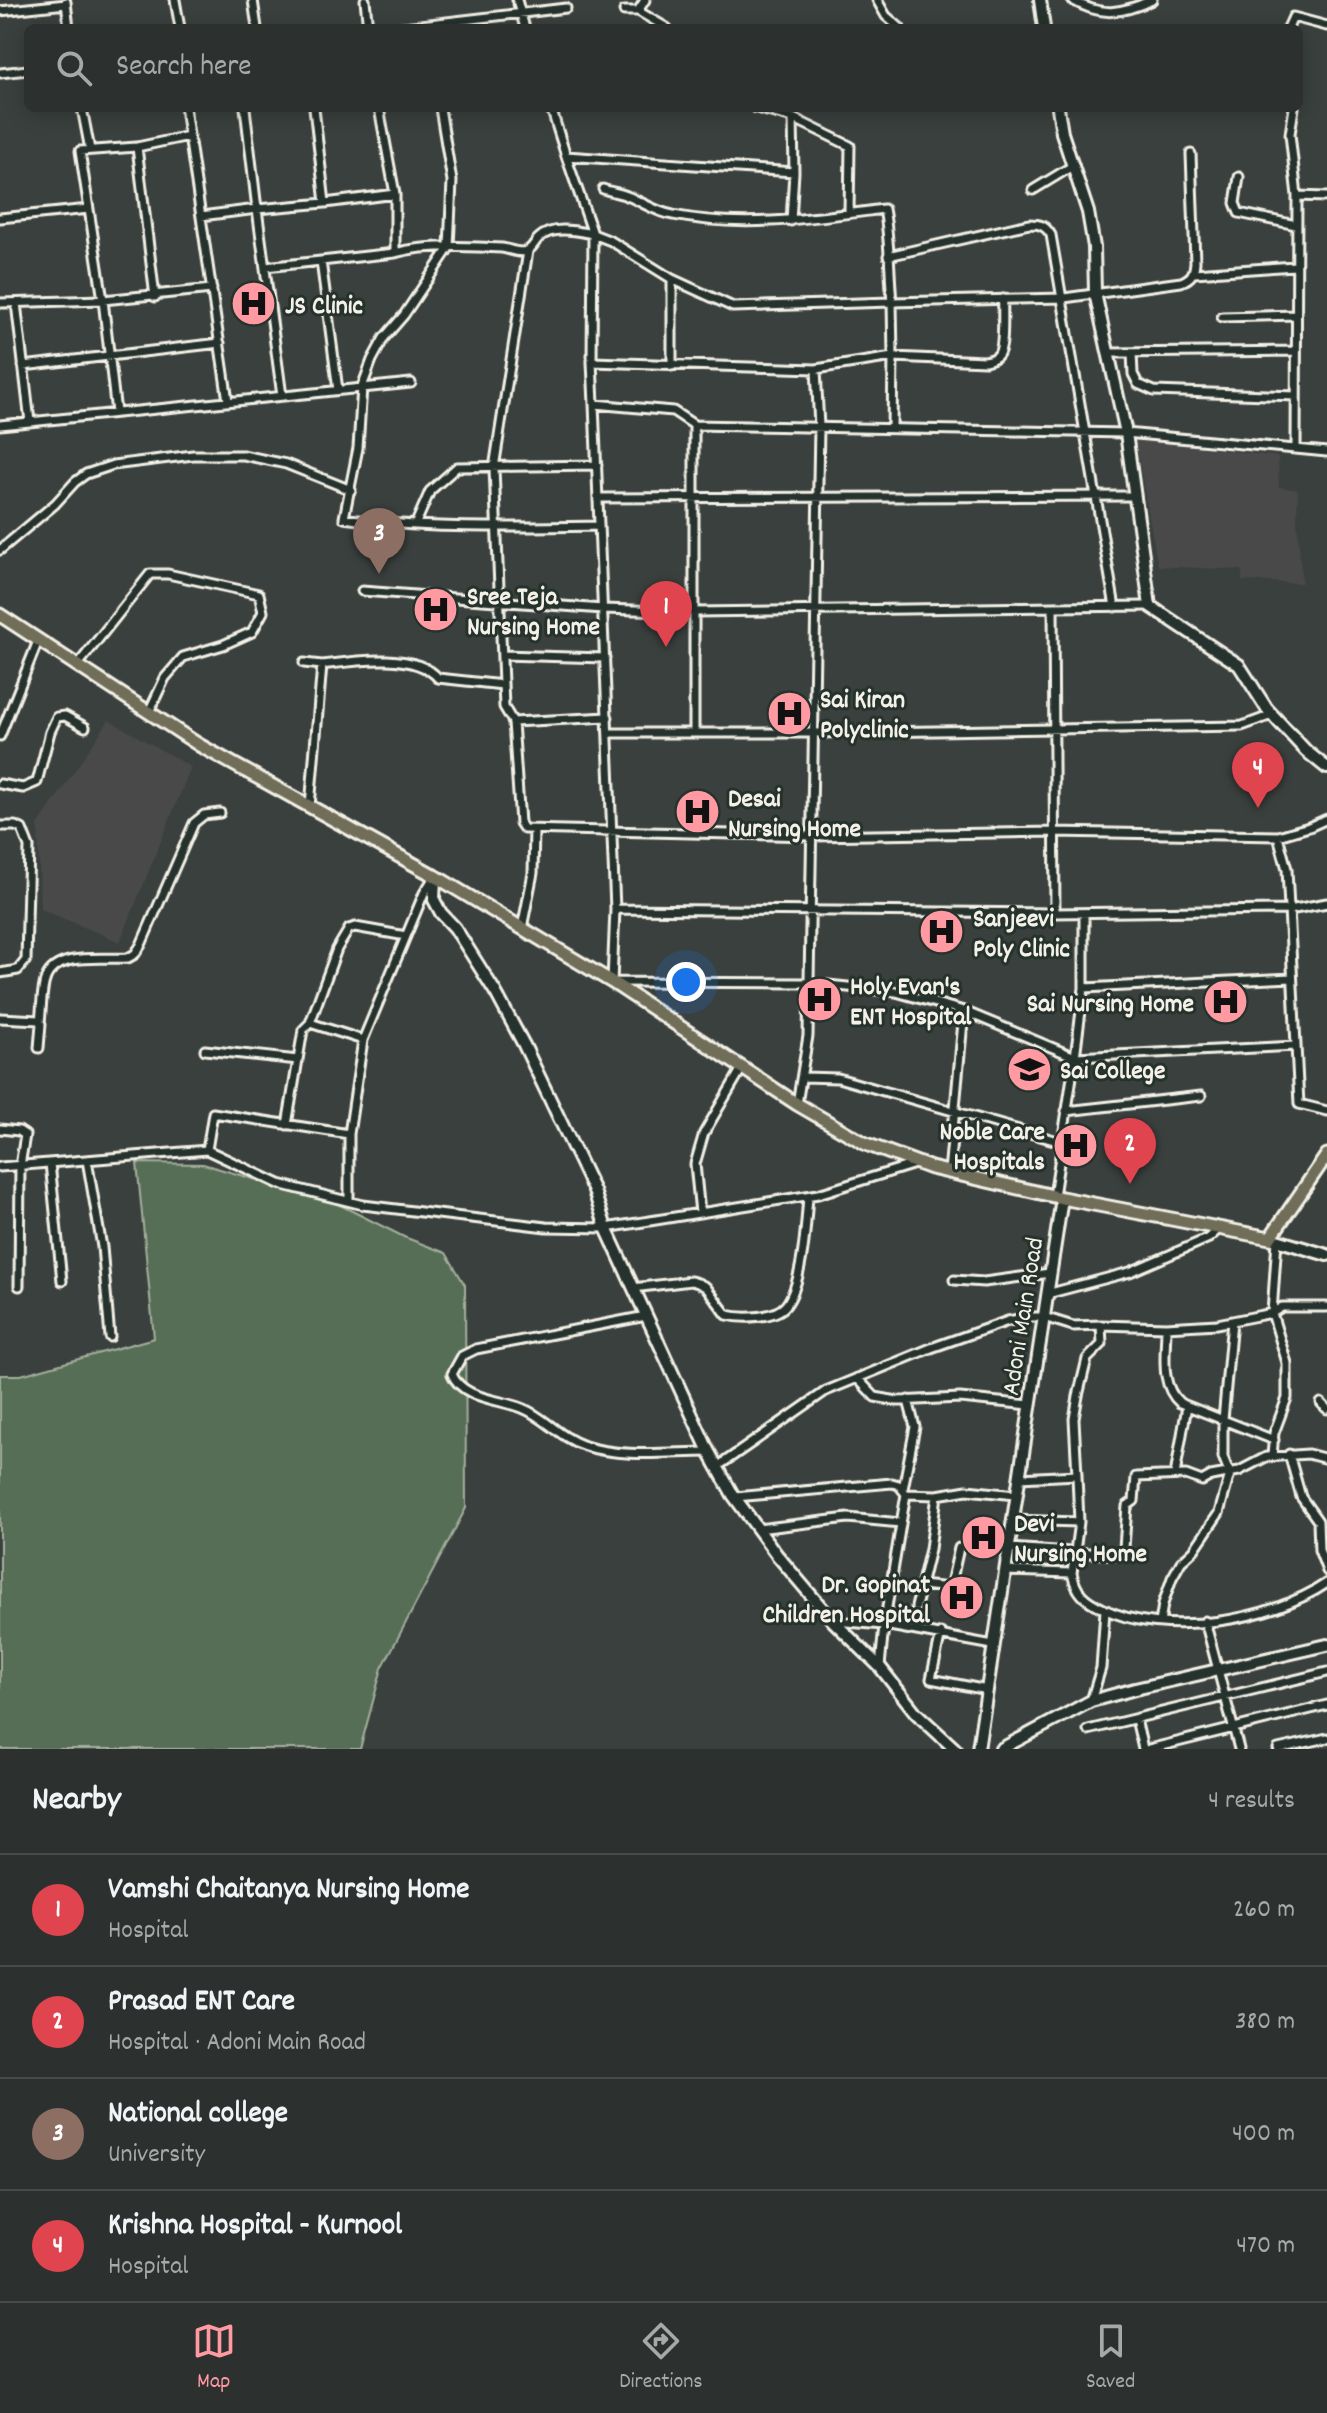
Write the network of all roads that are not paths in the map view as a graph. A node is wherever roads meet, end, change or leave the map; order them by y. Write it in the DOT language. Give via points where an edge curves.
graph roads {
  1 [pos="7,0"];
  2 [pos="175,0"];
  3 [pos="253,0"];
  4 [pos="365,0"];
  5 [pos="517,0"];
  6 [pos="645,0"];
  7 [pos="877,0"];
  8 [pos="1040,0"];
  9 [pos="1072,0"];
  10 [pos="1152,0"];
  11 [pos="66,2"];
  12 [pos="566,8"];
  13 [pos="4,10"];
  14 [pos="520,11"];
  15 [pos="624,11"];
  16 [pos="638,11"];
  17 [pos="69,24"];
  18 [pos="179,24"];
  19 [pos="256,24"];
  20 [pos="368,24"];
  21 [pos="439,24"];
  22 [pos="524,24"];
  23 [pos="660,24"];
  24 [pos="895,24"];
  25 [pos="1043,24"];
  26 [pos="1290,24"];
  27 [pos="1327,26"];
  28 [pos="24,70"];
  29 [pos="0,73"];
  30 [pos="83,112"];
  31 [pos="186,112"];
  32 [pos="245,112"];
  33 [pos="314,112"];
  34 [pos="380,112"];
  35 [pos="441,112"];
  36 [pos="552,112"];
  37 [pos="771,112"];
  38 [pos="1059,112"];
  39 [pos="1293,112"];
  40 [pos="793,118"];
  41 [pos="189,136"];
  42 [pos="137,147"];
  43 [pos="90,150"];
  44 [pos="1191,154"];
  45 [pos="566,156"];
  46 [pos="1074,165"];
  47 [pos="794,172"];
  48 [pos="1239,177"];
  49 [pos="603,189"];
  50 [pos="1033,190"];
  51 [pos="395,194"];
  52 [pos="1297,196"];
  53 [pos="1327,197"];
  54 [pos="325,203"];
  55 [pos="89,209"];
  56 [pos="257,209"];
  57 [pos="849,213"];
  58 [pos="201,216"];
  59 [pos="0,218"];
  60 [pos="791,221"];
  61 [pos="1296,225"];
  62 [pos="593,234"];
  63 [pos="449,248"];
  64 [pos="528,251"];
  65 [pos="395,253"];
  66 [pos="888,256"];
  67 [pos="321,261"];
  68 [pos="1295,266"];
  69 [pos="265,267"];
  70 [pos="1194,273"];
  71 [pos="672,279"];
  72 [pos="212,289"];
  73 [pos="1095,293"];
  74 [pos="155,297"];
  75 [pos="1064,298"];
  76 [pos="1003,299"];
  77 [pos="103,300"];
  78 [pos="892,302"];
  79 [pos="0,303"];
  80 [pos="16,303"];
  81 [pos="1296,315"];
  82 [pos="1222,317"];
  83 [pos="220,343"];
  84 [pos="1296,351"];
  85 [pos="1108,353"];
  86 [pos="1132,353"];
  87 [pos="109,355"];
  88 [pos="893,357"];
  89 [pos="592,362"];
  90 [pos="23,366"];
  91 [pos="672,366"];
  92 [pos="816,369"];
  93 [pos="411,383"];
  94 [pos="362,387"];
  95 [pos="338,390"];
  96 [pos="282,396"];
  97 [pos="1296,396"];
  98 [pos="228,401"];
  99 [pos="594,404"];
  100 [pos="116,413"];
  101 [pos="30,422"];
  102 [pos="0,425"];
  103 [pos="694,425"];
  104 [pos="819,427"];
  105 [pos="892,428"];
  106 [pos="1085,432"];
  107 [pos="1126,433"];
  108 [pos="1296,449"];
  109 [pos="1327,452"];
  110 [pos="597,465"];
  111 [pos="494,468"];
  112 [pos="351,490"];
  113 [pos="1095,496"];
  114 [pos="1135,496"];
  115 [pos="817,497"];
  116 [pos="598,498"];
  117 [pos="695,498"];
  118 [pos="416,523"];
  119 [pos="599,526"];
  120 [pos="496,527"];
  121 [pos="0,550"];
  122 [pos="362,591"];
  123 [pos="500,601"];
  124 [pos="1150,606"];
  125 [pos="1053,607"];
  126 [pos="1115,607"];
  127 [pos="603,609"];
  128 [pos="695,612"];
  129 [pos="815,612"];
  130 [pos="0,615"];
  131 [pos="38,641"];
  132 [pos="502,655"];
  133 [pos="605,658"];
  134 [pos="304,663"];
  135 [pos="322,665"];
  136 [pos="77,666"];
  137 [pos="503,685"];
  138 [pos="149,712"];
  139 [pos="1272,715"];
  140 [pos="608,717"];
  141 [pos="513,722"];
  142 [pos="2,724"];
  143 [pos="85,727"];
  144 [pos="1054,729"];
  145 [pos="608,733"];
  146 [pos="694,733"];
  147 [pos="813,733"];
  148 [pos="0,736"];
  149 [pos="1327,768"];
  150 [pos="0,784"];
  151 [pos="310,806"];
  152 [pos="220,813"];
  153 [pos="1327,819"];
  154 [pos="0,826"];
  155 [pos="534,830"];
  156 [pos="611,832"];
  157 [pos="1055,832"];
  158 [pos="811,836"];
  159 [pos="1278,836"];
  160 [pos="435,876"];
  161 [pos="1327,903"];
  162 [pos="615,909"];
  163 [pos="1289,910"];
  164 [pos="810,913"];
  165 [pos="1055,913"];
  166 [pos="1084,913"];
  167 [pos="522,928"];
  168 [pos="406,936"];
  169 [pos="0,973"];
  170 [pos="1292,978"];
  171 [pos="612,982"];
  172 [pos="809,983"];
  173 [pos="1084,988"];
  174 [pos="964,1011"];
  175 [pos="0,1018"];
  176 [pos="40,1022"];
  177 [pos="310,1023"];
  178 [pos="363,1040"];
  179 [pos="1296,1046"];
  180 [pos="39,1048"];
  181 [pos="205,1050"];
  182 [pos="1075,1057"];
  183 [pos="298,1060"];
  184 [pos="742,1068"];
  185 [pos="803,1077"];
  186 [pos="1201,1096"];
  187 [pos="797,1104"];
  188 [pos="1066,1111"];
  189 [pos="1327,1111"];
  190 [pos="954,1112"];
  191 [pos="287,1125"];
  192 [pos="0,1129"];
  193 [pos="349,1134"];
  194 [pos="1061,1142"];
  195 [pos="207,1150"];
  196 [pos="1327,1155"];
  197 [pos="87,1160"];
  198 [pos="50,1163"];
  199 [pos="917,1163"];
  200 [pos="20,1166"];
  201 [pos="0,1167"];
  202 [pos="949,1172"];
  203 [pos="808,1196"];
  204 [pos="1058,1197"];
  205 [pos="349,1201"];
  206 [pos="700,1213"];
  207 [pos="606,1228"];
  208 [pos="1220,1228"];
  209 [pos="1274,1239"];
  210 [pos="1327,1255"];
  211 [pos="1050,1273"];
  212 [pos="954,1280"];
  213 [pos="62,1281"];
  214 [pos="19,1286"];
  215 [pos="633,1288"];
  216 [pos="1047,1294"];
  217 [pos="1327,1307"];
  218 [pos="1272,1313"];
  219 [pos="646,1316"];
  220 [pos="1044,1317"];
  221 [pos="1232,1321"];
  222 [pos="1101,1325"];
  223 [pos="1166,1327"];
  224 [pos="110,1337"];
  225 [pos="857,1378"];
  226 [pos="908,1400"];
  227 [pos="1030,1405"];
  228 [pos="1187,1406"];
  229 [pos="1223,1420"];
  230 [pos="1274,1440"];
  231 [pos="709,1452"];
  232 [pos="1289,1454"];
  233 [pos="1272,1456"];
  234 [pos="1327,1459"];
  235 [pos="717,1467"];
  236 [pos="1230,1474"];
  237 [pos="1077,1475"];
  238 [pos="1175,1475"];
  239 [pos="1019,1478"];
  240 [pos="905,1491"];
  241 [pos="937,1495"];
  242 [pos="1016,1495"];
  243 [pos="735,1497"];
  244 [pos="1012,1520"];
  245 [pos="1079,1522"];
  246 [pos="901,1523"];
  247 [pos="758,1529"];
  248 [pos="959,1548"];
  249 [pos="1008,1548"];
  250 [pos="1074,1554"];
  251 [pos="1005,1571"];
  252 [pos="1327,1571"];
  253 [pos="1072,1573"];
  254 [pos="1327,1583"];
  255 [pos="921,1585"];
  256 [pos="916,1607"];
  257 [pos="1105,1610"];
  258 [pos="833,1621"];
  259 [pos="1205,1621"];
  260 [pos="1160,1623"];
  261 [pos="884,1625"];
  262 [pos="941,1633"];
  263 [pos="993,1645"];
  264 [pos="1327,1645"];
  265 [pos="880,1667"];
  266 [pos="1218,1670"];
  267 [pos="1327,1672"];
  268 [pos="987,1690"];
  269 [pos="1226,1696"];
  270 [pos="1091,1701"];
  271 [pos="1327,1705"];
  272 [pos="1136,1719"];
  273 [pos="1234,1726"];
  274 [pos="1088,1730"];
  275 [pos="1327,1738"];
  276 [pos="955,1749"];
  277 [pos="978,1749"];
  278 [pos="1001,1749"];
  279 [pos="1146,1749"];
  280 [pos="1239,1749"];
  281 [pos="1278,1749"];
  1 -- 13 [label="street"];
  2 -- 18 [label="street"];
  3 -- 19 [label="street"];
  4 -- 20 [label="street"];
  5 -- 14 [label="street"];
  6 -- 16 [label="street"];
  7 -- 24 [label="street"];
  8 -- 25 [label="street"];
  9 -- 10 [label="street" via="1101,13"];
  11 -- 13 [label="street"];
  11 -- 17 [label="street"];
  12 -- 14 [label="street"];
  14 -- 21 [label="street"];
  14 -- 22 [label="street"];
  15 -- 16 [label="street"];
  16 -- 23 [label="street"];
  26 -- 27 [label="street" via="1293,17"];
  28 -- 29 [label="street"];
  30 -- 43 [label="street"];
  31 -- 41 [label="street"];
  32 -- 56 [label="street"];
  33 -- 54 [label="street"];
  34 -- 51 [label="street"];
  35 -- 63 [label="street" via="452,181"];
  36 -- 45 [label="street"];
  37 -- 40 [label="street"];
  38 -- 46 [label="street"];
  39 -- 52 [label="street" via="1290,134"];
  40 -- 47 [label="street"];
  40 -- 57 [label="street" via="850,146"];
  41 -- 42 [label="street"];
  41 -- 58 [label="street"];
  42 -- 43 [label="street"];
  42 -- 74 [label="street"];
  43 -- 55 [label="street" via="80,151"];
  44 -- 70 [label="street"];
  45 -- 47 [label="street"];
  45 -- 62 [label="street"];
  46 -- 50 [label="street"];
  46 -- 73 [label="street" via="1094,247"];
  47 -- 60 [label="street"];
  48 -- 61 [label="street" via="1239,213"];
  49 -- 60 [label="street" via="674,216"];
  51 -- 54 [label="street"];
  51 -- 65 [label="street"];
  52 -- 53 [label="street"];
  52 -- 61 [label="street"];
  54 -- 56 [label="street"];
  55 -- 59 [label="street"];
  55 -- 77 [label="street"];
  56 -- 58 [label="street"];
  56 -- 69 [label="street"];
  57 -- 60 [label="street"];
  57 -- 66 [label="street" via="884,209"];
  58 -- 72 [label="street"];
  61 -- 68 [label="street"];
  62 -- 64 [label="street" via="552,231"];
  62 -- 71 [label="street"];
  62 -- 89 [label="street"];
  63 -- 64 [label="street"];
  63 -- 65 [label="street"];
  63 -- 94 [label="street" via="384,338"];
  64 -- 111 [label="street"];
  65 -- 67 [label="street"];
  66 -- 75 [label="street" via="1037,224 1051,235"];
  66 -- 78 [label="street"];
  67 -- 69 [label="street"];
  67 -- 95 [label="street"];
  68 -- 70 [label="street"];
  68 -- 81 [label="street"];
  69 -- 96 [label="street"];
  70 -- 73 [label="street" via="1181,282"];
  71 -- 78 [label="street" via="733,307"];
  71 -- 91 [label="street"];
  72 -- 74 [label="street"];
  72 -- 83 [label="street"];
  73 -- 75 [label="street"];
  73 -- 85 [label="street"];
  74 -- 77 [label="street"];
  75 -- 76 [label="street"];
  75 -- 106 [label="street"];
  76 -- 78 [label="street"];
  76 -- 88 [label="street" via="1002,347 992,359"];
  77 -- 80 [label="street"];
  77 -- 87 [label="street"];
  78 -- 88 [label="street"];
  79 -- 80 [label="street"];
  80 -- 90 [label="street"];
  81 -- 82 [label="street"];
  81 -- 84 [label="street"];
  83 -- 87 [label="street"];
  83 -- 98 [label="street"];
  84 -- 86 [label="street"];
  84 -- 97 [label="street"];
  85 -- 86 [label="street"];
  85 -- 107 [label="street"];
  86 -- 97 [label="street" via="1138,384 1154,391"];
  87 -- 90 [label="street"];
  87 -- 100 [label="street"];
  88 -- 92 [label="street"];
  88 -- 105 [label="street"];
  89 -- 91 [label="street"];
  89 -- 99 [label="street"];
  90 -- 101 [label="street"];
  91 -- 92 [label="street"];
  92 -- 104 [label="street"];
  93 -- 94 [label="street"];
  94 -- 95 [label="street"];
  94 -- 112 [label="street"];
  95 -- 96 [label="street"];
  96 -- 98 [label="street"];
  97 -- 108 [label="street"];
  98 -- 100 [label="street"];
  99 -- 103 [label="street" via="673,411"];
  99 -- 110 [label="street"];
  100 -- 101 [label="street"];
  101 -- 102 [label="street"];
  103 -- 104 [label="street"];
  103 -- 117 [label="street"];
  104 -- 105 [label="street"];
  104 -- 115 [label="street"];
  105 -- 106 [label="street"];
  106 -- 107 [label="street"];
  106 -- 113 [label="street"];
  107 -- 108 [label="street"];
  107 -- 114 [label="street"];
  108 -- 109 [label="street"];
  110 -- 111 [label="street"];
  110 -- 116 [label="street"];
  111 -- 118 [label="street" via="465,465 450,471 430,491"];
  111 -- 120 [label="street"];
  112 -- 118 [label="street" via="344,518"];
  112 -- 121 [label="street" via="286,464 243,455 113,465 75,482"];
  113 -- 114 [label="street"];
  113 -- 115 [label="street"];
  113 -- 126 [label="street"];
  114 -- 124 [label="street"];
  115 -- 117 [label="street"];
  115 -- 129 [label="street"];
  116 -- 117 [label="street"];
  116 -- 119 [label="street"];
  117 -- 128 [label="street"];
  118 -- 120 [label="street"];
  119 -- 120 [label="street"];
  119 -- 127 [label="street"];
  120 -- 123 [label="street"];
  122 -- 123 [label="street"];
  123 -- 127 [label="street"];
  123 -- 132 [label="street"];
  124 -- 126 [label="street"];
  124 -- 139 [label="street" via="1239,665"];
  125 -- 126 [label="street"];
  125 -- 129 [label="street"];
  125 -- 144 [label="street"];
  127 -- 128 [label="street"];
  127 -- 133 [label="street"];
  128 -- 129 [label="street"];
  128 -- 146 [label="street"];
  129 -- 147 [label="street"];
  130 -- 131 [label="main road"];
  131 -- 136 [label="main road"];
  131 -- 142 [label="street"];
  132 -- 133 [label="street"];
  132 -- 137 [label="street"];
  133 -- 140 [label="street"];
  134 -- 135 [label="street"];
  135 -- 137 [label="street" via="367,660 420,664 438,678"];
  135 -- 151 [label="street"];
  136 -- 138 [label="main road"];
  136 -- 138 [label="street" via="150,574 259,594 263,612 258,626 223,645 183,657 165,678"];
  137 -- 141 [label="street" via="504,707"];
  138 -- 151 [label="main road"];
  139 -- 144 [label="street" via="1242,726"];
  139 -- 149 [label="street"];
  140 -- 141 [label="street"];
  140 -- 145 [label="street"];
  141 -- 155 [label="street" via="520,823"];
  142 -- 148 [label="street"];
  143 -- 150 [label="street" via="57,717 37,782 23,788"];
  144 -- 147 [label="street"];
  144 -- 157 [label="street"];
  145 -- 146 [label="street"];
  145 -- 156 [label="street"];
  146 -- 147 [label="street"];
  147 -- 158 [label="street"];
  151 -- 160 [label="main road"];
  152 -- 176 [label="street" via="194,823 135,954 58,965 45,979"];
  153 -- 159 [label="street"];
  154 -- 169 [label="street" via="22,829 29,847 26,960 18,970"];
  155 -- 156 [label="street"];
  155 -- 167 [label="street" via="533,873"];
  156 -- 158 [label="street"];
  156 -- 162 [label="street"];
  157 -- 158 [label="street"];
  157 -- 159 [label="street"];
  157 -- 165 [label="street"];
  158 -- 164 [label="street"];
  159 -- 163 [label="street" via="1287,869"];
  160 -- 167 [label="main road"];
  160 -- 168 [label="street"];
  160 -- 207 [label="street" via="434,900 524,1045 594,1191"];
  161 -- 163 [label="street"];
  162 -- 164 [label="street"];
  162 -- 171 [label="street"];
  163 -- 166 [label="street"];
  163 -- 170 [label="street"];
  164 -- 165 [label="street"];
  164 -- 172 [label="street"];
  165 -- 166 [label="street"];
  166 -- 173 [label="street"];
  167 -- 171 [label="main road"];
  168 -- 177 [label="street" via="349,929"];
  168 -- 178 [label="street"];
  170 -- 173 [label="street"];
  170 -- 179 [label="street"];
  171 -- 172 [label="street"];
  171 -- 184 [label="main road"];
  172 -- 174 [label="street" via="896,992"];
  172 -- 185 [label="street"];
  173 -- 182 [label="street"];
  174 -- 182 [label="street"];
  174 -- 190 [label="street"];
  175 -- 176 [label="street"];
  176 -- 180 [label="street"];
  177 -- 178 [label="street"];
  177 -- 183 [label="street" via="303,1030"];
  178 -- 193 [label="street"];
  179 -- 182 [label="street"];
  179 -- 189 [label="street" via="1299,1104"];
  181 -- 183 [label="street"];
  182 -- 188 [label="street"];
  183 -- 191 [label="street"];
  184 -- 187 [label="main road"];
  184 -- 206 [label="street" via="704,1133 695,1164"];
  185 -- 187 [label="street"];
  185 -- 190 [label="street" via="838,1078"];
  186 -- 188 [label="street"];
  187 -- 199 [label="main road" via="866,1144"];
  188 -- 194 [label="street"];
  190 -- 194 [label="street"];
  190 -- 202 [label="street"];
  191 -- 193 [label="street"];
  191 -- 195 [label="street" via="213,1113"];
  192 -- 200 [label="street" via="25,1135"];
  193 -- 205 [label="street"];
  194 -- 204 [label="street"];
  195 -- 197 [label="street"];
  195 -- 205 [label="street" via="279,1184"];
  196 -- 209 [label="main road"];
  197 -- 198 [label="street"];
  197 -- 224 [label="street"];
  198 -- 200 [label="street"];
  198 -- 213 [label="street"];
  199 -- 202 [label="main road"];
  199 -- 203 [label="street"];
  200 -- 201 [label="street"];
  200 -- 214 [label="street"];
  202 -- 204 [label="main road"];
  203 -- 206 [label="street"];
  203 -- 215 [label="street" via="805,1242 785,1307 754,1316 727,1315 706,1287 691,1281"];
  204 -- 208 [label="main road"];
  204 -- 211 [label="street, Adoni Main Road"];
  205 -- 207 [label="street" via="546,1227"];
  206 -- 207 [label="street"];
  207 -- 215 [label="street"];
  208 -- 209 [label="main road"];
  208 -- 216 [label="street" via="1209,1238 1130,1272"];
  209 -- 210 [label="street"];
  209 -- 218 [label="street"];
  211 -- 212 [label="street" via="984,1282"];
  211 -- 216 [label="street, Adoni Main Road"];
  215 -- 219 [label="street"];
  216 -- 220 [label="street, Adoni Main Road"];
  217 -- 218 [label="street" via="1282,1307"];
  218 -- 221 [label="street"];
  218 -- 230 [label="street" via="1287,1363 1287,1398"];
  219 -- 231 [label="street"];
  219 -- 231 [label="street" via="476,1349 462,1356 452,1374 467,1391 532,1413 561,1436 585,1446"];
  220 -- 222 [label="street" via="1073,1326"];
  220 -- 225 [label="street" via="1008,1321"];
  220 -- 227 [label="street, Adoni Main Road"];
  221 -- 223 [label="street"];
  221 -- 229 [label="street"];
  222 -- 223 [label="street"];
  222 -- 237 [label="street" via="1102,1344 1087,1359 1074,1419"];
  223 -- 228 [label="street" via="1168,1391"];
  225 -- 226 [label="street" via="875,1397"];
  225 -- 235 [label="street" via="826,1391"];
  226 -- 227 [label="street" via="960,1398"];
  226 -- 240 [label="street" via="915,1427"];
  227 -- 239 [label="street, Adoni Main Road"];
  228 -- 229 [label="street"];
  228 -- 238 [label="street"];
  229 -- 230 [label="street"];
  229 -- 236 [label="street" via="1223,1457"];
  230 -- 233 [label="street"];
  231 -- 235 [label="street"];
  232 -- 233 [label="street"];
  232 -- 234 [label="street"];
  232 -- 252 [label="street" via="1301,1497 1318,1521 1319,1550"];
  233 -- 236 [label="street"];
  235 -- 243 [label="street"];
  236 -- 238 [label="street" via="1202,1481"];
  236 -- 260 [label="street" via="1219,1513 1172,1578"];
  237 -- 239 [label="street"];
  237 -- 245 [label="street"];
  238 -- 250 [label="street" via="1136,1477 1121,1555"];
  239 -- 242 [label="street, Adoni Main Road"];
  240 -- 241 [label="street"];
  240 -- 243 [label="street" via="892,1483"];
  240 -- 246 [label="street"];
  241 -- 242 [label="street" via="979,1490"];
  241 -- 255 [label="street"];
  242 -- 244 [label="street, Adoni Main Road"];
  243 -- 247 [label="street"];
  244 -- 245 [label="street"];
  244 -- 249 [label="street, Adoni Main Road"];
  245 -- 250 [label="street"];
  246 -- 247 [label="street" via="848,1518"];
  246 -- 261 [label="street"];
  247 -- 258 [label="street"];
  248 -- 255 [label="street" via="950,1588"];
  249 -- 250 [label="street"];
  249 -- 251 [label="street, Adoni Main Road"];
  250 -- 253 [label="street"];
  251 -- 253 [label="street"];
  251 -- 263 [label="street, Adoni Main Road"];
  253 -- 257 [label="street" via="1080,1595"];
  254 -- 259 [label="street" via="1265,1611"];
  255 -- 256 [label="street"];
  257 -- 260 [label="street" via="1133,1621"];
  257 -- 270 [label="street" via="1101,1668"];
  258 -- 261 [label="street"];
  258 -- 265 [label="street"];
  259 -- 260 [label="street"];
  259 -- 266 [label="street"];
  261 -- 262 [label="street"];
  261 -- 265 [label="street"];
  262 -- 263 [label="street"];
  262 -- 268 [label="street" via="931,1679"];
  263 -- 268 [label="street, Adoni Main Road"];
  264 -- 266 [label="street"];
  265 -- 276 [label="street" via="916,1713"];
  266 -- 269 [label="street"];
  266 -- 270 [label="street"];
  267 -- 269 [label="street"];
  268 -- 277 [label="street, Adoni Main Road"];
  269 -- 272 [label="street"];
  269 -- 273 [label="street"];
  270 -- 278 [label="street"];
  271 -- 273 [label="street"];
  272 -- 274 [label="street"];
  272 -- 279 [label="street"];
  273 -- 279 [label="street"];
  273 -- 280 [label="street"];
  275 -- 281 [label="street"];
}
